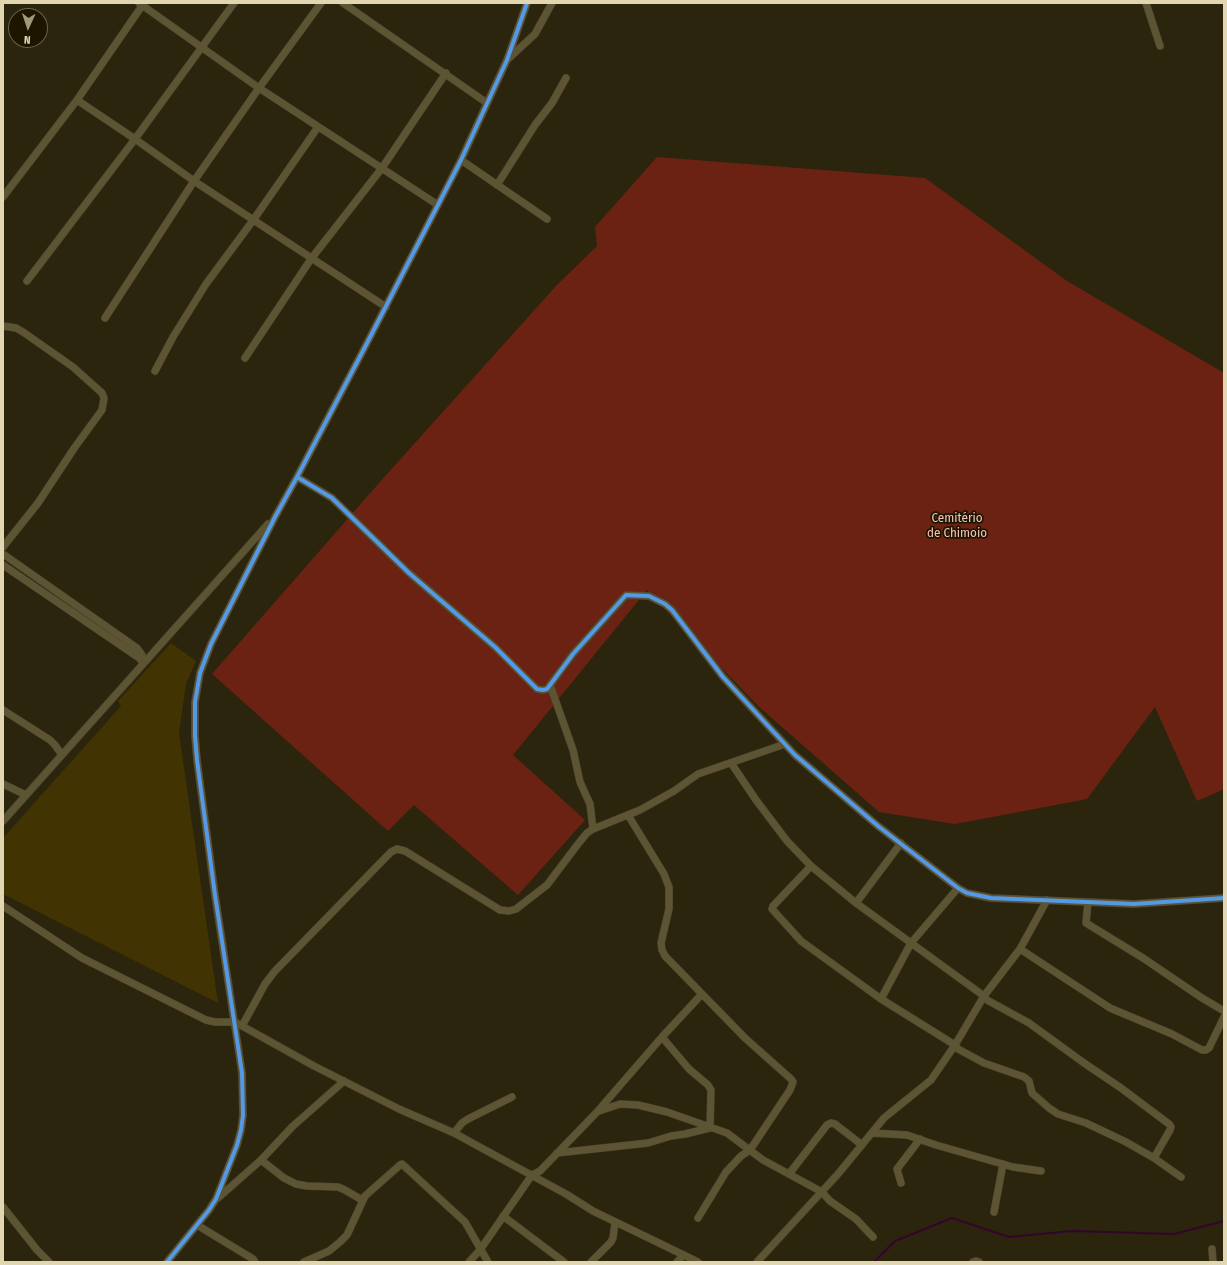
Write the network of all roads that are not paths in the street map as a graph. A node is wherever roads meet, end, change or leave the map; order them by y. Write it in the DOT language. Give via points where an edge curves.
graph roads {
  1 [pos="234,3"];
  2 [pos="321,3"];
  3 [pos="343,3"];
  4 [pos="527,3"];
  5 [pos="552,3"];
  6 [pos="1146,3"];
  7 [pos="142,4"];
  8 [pos="1160,46"];
  9 [pos="202,48"];
  10 [pos="507,60"];
  11 [pos="446,73"];
  12 [pos="566,78"];
  13 [pos="259,88"];
  14 [pos="77,100"];
  15 [pos="487,103"];
  16 [pos="318,127"];
  17 [pos="135,139"];
  18 [pos="461,160"];
  19 [pos="382,168"];
  20 [pos="194,181"];
  21 [pos="497,184"];
  22 [pos="3,197"];
  23 [pos="438,205"];
  24 [pos="254,219"];
  25 [pos="547,219"];
  26 [pos="311,259"];
  27 [pos="27,280"];
  28 [pos="386,307"];
  29 [pos="105,318"];
  30 [pos="3,326"];
  31 [pos="245,358"];
  32 [pos="155,371"];
  33 [pos="297,477"];
  34 [pos="275,517"];
  35 [pos="3,547"];
  36 [pos="3,554"];
  37 [pos="4,567"];
  38 [pos="143,661"];
  39 [pos="550,685"];
  40 [pos="3,710"];
  41 [pos="784,744"];
  42 [pos="62,755"];
  43 [pos="732,763"];
  44 [pos="3,784"];
  45 [pos="26,795"];
  46 [pos="628,815"];
  47 [pos="3,821"];
  48 [pos="593,829"];
  49 [pos="901,843"];
  50 [pos="811,866"];
  51 [pos="958,888"];
  52 [pos="1224,898"];
  53 [pos="1047,900"];
  54 [pos="1088,902"];
  55 [pos="856,903"];
  56 [pos="3,906"];
  57 [pos="910,943"];
  58 [pos="1020,949"];
  59 [pos="702,994"];
  60 [pos="984,996"];
  61 [pos="881,999"];
  62 [pos="1224,1011"];
  63 [pos="1224,1017"];
  64 [pos="235,1022"];
  65 [pos="242,1026"];
  66 [pos="662,1037"];
  67 [pos="955,1045"];
  68 [pos="344,1081"];
  69 [pos="512,1097"];
  70 [pos="597,1112"];
  71 [pos="710,1128"];
  72 [pos="454,1133"];
  73 [pos="872,1133"];
  74 [pos="920,1139"];
  75 [pos="862,1145"];
  76 [pos="750,1150"];
  77 [pos="557,1153"];
  78 [pos="1154,1158"];
  79 [pos="261,1160"];
  80 [pos="1003,1164"];
  81 [pos="1041,1172"];
  82 [pos="789,1174"];
  83 [pos="532,1175"];
  84 [pos="1181,1177"];
  85 [pos="901,1183"];
  86 [pos="822,1192"];
  87 [pos="216,1199"];
  88 [pos="362,1200"];
  89 [pos="3,1207"];
  90 [pos="994,1212"];
  91 [pos="503,1216"];
  92 [pos="698,1218"];
  93 [pos="615,1222"];
  94 [pos="197,1225"];
  95 [pos="873,1237"];
  96 [pos="1212,1249"];
  97 [pos="480,1250"];
  98 [pos="684,1255"];
  99 [pos="49,1262"];
  100 [pos="167,1262"];
  101 [pos="255,1262"];
  102 [pos="304,1262"];
  103 [pos="469,1262"];
  104 [pos="488,1262"];
  105 [pos="564,1262"];
  106 [pos="591,1262"];
  107 [pos="677,1262"];
  108 [pos="698,1262"];
  109 [pos="756,1262"];
  110 [pos="973,1262"];
  111 [pos="979,1262"];
  112 [pos="1213,1262"];
  1 -- 9 [label="street"];
  2 -- 13 [label="street"];
  3 -- 11 [label="street"];
  4 -- 10 [label="street"];
  5 -- 10 [label="street" via="535,34"];
  6 -- 8 [label="street"];
  7 -- 9 [label="street"];
  7 -- 14 [label="street"];
  9 -- 13 [label="street"];
  9 -- 17 [label="street"];
  10 -- 15 [label="street"];
  11 -- 15 [label="street"];
  11 -- 19 [label="street"];
  12 -- 21 [label="street"];
  13 -- 16 [label="street"];
  13 -- 20 [label="street"];
  14 -- 17 [label="street"];
  14 -- 22 [label="street"];
  15 -- 18 [label="street"];
  16 -- 19 [label="street"];
  16 -- 24 [label="street"];
  17 -- 20 [label="street"];
  17 -- 27 [label="street"];
  18 -- 21 [label="street"];
  18 -- 23 [label="street"];
  19 -- 23 [label="street"];
  19 -- 26 [label="street"];
  20 -- 24 [label="street"];
  20 -- 29 [label="street"];
  21 -- 25 [label="street"];
  23 -- 28 [label="street"];
  24 -- 26 [label="street"];
  24 -- 32 [label="street" via="206,284"];
  26 -- 28 [label="street"];
  26 -- 31 [label="street"];
  28 -- 33 [label="street"];
  30 -- 35 [label="street" via="23,332 73,367 102,393 104,398 102,410 38,503"];
  33 -- 34 [label="street"];
  33 -- 39 [label="street" via="332,498 409,573 495,647 537,689 547,689"];
  34 -- 38 [label="street"];
  34 -- 64 [label="street" via="211,644 195,702 197,760"];
  36 -- 38 [label="street" via="138,648"];
  37 -- 38 [label="street"];
  38 -- 42 [label="street"];
  39 -- 41 [label="street" via="573,654 626,595 649,596 672,610 724,677"];
  39 -- 48 [label="street" via="573,750 580,782 590,804"];
  40 -- 42 [label="street" via="50,740"];
  41 -- 43 [label="street"];
  41 -- 49 [label="street"];
  42 -- 45 [label="street"];
  43 -- 46 [label="street" via="698,774 663,798"];
  43 -- 50 [label="street" via="760,806 787,841"];
  44 -- 45 [label="street"];
  45 -- 47 [label="street"];
  46 -- 48 [label="street"];
  46 -- 59 [label="street" via="664,874 669,887 669,905 661,943 664,956"];
  48 -- 65 [label="street" via="587,833 547,884 516,909 509,911 500,910 405,851 397,849 391,852 275,971"];
  49 -- 51 [label="street"];
  49 -- 55 [label="street"];
  50 -- 55 [label="street"];
  50 -- 61 [label="street" via="773,906 773,911 801,941"];
  51 -- 53 [label="street" via="991,898"];
  51 -- 57 [label="street"];
  52 -- 54 [label="street" via="1144,904"];
  53 -- 54 [label="street"];
  53 -- 58 [label="street"];
  54 -- 62 [label="street" via="1086,922"];
  55 -- 57 [label="street"];
  56 -- 64 [label="street" via="82,958 206,1020"];
  57 -- 60 [label="street"];
  57 -- 61 [label="street"];
  58 -- 60 [label="street"];
  58 -- 63 [label="street" via="1110,1008 1172,1034 1202,1050 1209,1048"];
  59 -- 66 [label="street"];
  59 -- 76 [label="street" via="793,1082"];
  60 -- 67 [label="street"];
  60 -- 78 [label="street" via="1029,1023 1169,1124 1170,1130"];
  61 -- 67 [label="street"];
  64 -- 65 [label="street"];
  64 -- 87 [label="street" via="242,1073 242,1123 237,1145"];
  65 -- 68 [label="street"];
  66 -- 70 [label="street"];
  66 -- 71 [label="street" via="689,1070 708,1085"];
  67 -- 73 [label="street" via="931,1080 892,1110"];
  67 -- 78 [label="street" via="984,1063 1024,1077 1029,1082 1032,1093 1058,1114 1086,1123"];
  68 -- 72 [label="street"];
  68 -- 79 [label="street" via="293,1126"];
  69 -- 72 [label="street" via="468,1119"];
  70 -- 71 [label="street" via="613,1105 628,1103 667,1112"];
  70 -- 77 [label="street"];
  71 -- 76 [label="street" via="727,1133"];
  71 -- 77 [label="street" via="648,1143"];
  72 -- 83 [label="street"];
  73 -- 74 [label="street" via="907,1135"];
  73 -- 75 [label="street"];
  74 -- 80 [label="street" via="936,1146"];
  74 -- 85 [label="street" via="897,1169"];
  75 -- 82 [label="street" via="831,1123"];
  75 -- 86 [label="street"];
  76 -- 82 [label="street"];
  76 -- 92 [label="street" via="726,1172"];
  77 -- 83 [label="street" via="540,1171"];
  78 -- 84 [label="street"];
  79 -- 87 [label="street"];
  79 -- 88 [label="street" via="296,1184 338,1187"];
  80 -- 81 [label="street"];
  80 -- 90 [label="street"];
  82 -- 86 [label="street"];
  83 -- 91 [label="street"];
  83 -- 93 [label="street"];
  86 -- 95 [label="street"];
  86 -- 109 [label="street"];
  87 -- 94 [label="street"];
  88 -- 97 [label="street" via="400,1164 404,1165 465,1222"];
  88 -- 102 [label="street" via="347,1235 330,1251"];
  89 -- 99 [label="street"];
  91 -- 97 [label="street"];
  91 -- 105 [label="street"];
  93 -- 98 [label="street"];
  93 -- 106 [label="street" via="611,1242"];
  94 -- 100 [label="street"];
  94 -- 101 [label="street"];
  96 -- 112 [label="street"];
  97 -- 103 [label="street"];
  97 -- 104 [label="street"];
  98 -- 107 [label="street"];
  98 -- 108 [label="street"];
  110 -- 111 [label="street"];
}
